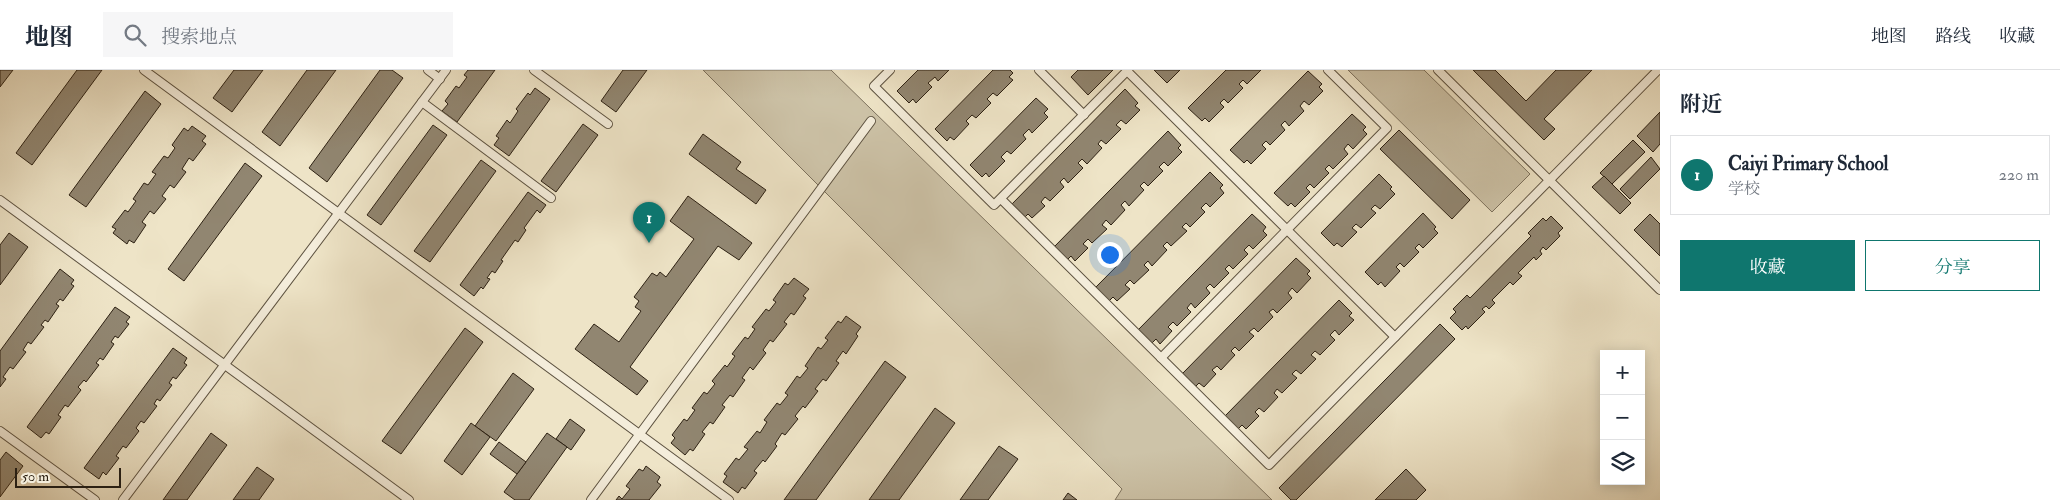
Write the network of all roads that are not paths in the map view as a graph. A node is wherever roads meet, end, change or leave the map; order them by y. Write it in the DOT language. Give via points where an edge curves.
graph roads {
  1 [pos="144,70"];
  2 [pos="428,70"];
  3 [pos="446,70"];
  4 [pos="534,70"];
  5 [pos="890,70"];
  6 [pos="1039,70"];
  7 [pos="1328,70"];
  8 [pos="1438,70"];
  9 [pos="1658,70"];
  10 [pos="1127,71"];
  11 [pos="440,79"];
  12 [pos="422,102"];
  13 [pos="1084,115"];
  14 [pos="871,121"];
  15 [pos="608,124"];
  16 [pos="1549,180"];
  17 [pos="551,198"];
  18 [pos="1001,199"];
  19 [pos="0,200"];
  20 [pos="339,213"];
  21 [pos="1287,230"];
  22 [pos="1660,290"];
  23 [pos="1395,337"];
  24 [pos="1160,358"];
  25 [pos="224,365"];
  26 [pos="0,431"];
  27 [pos="639,434"];
  28 [pos="95,500"];
  29 [pos="123,500"];
  30 [pos="409,500"];
  31 [pos="591,500"];
  32 [pos="729,500"];
  1 -- 20 [label="lane"];
  2 -- 11 [label="lane"];
  3 -- 11 [label="lane"];
  4 -- 15 [label="lane"];
  5 -- 18 [label="lane" via="874,86 994,205"];
  6 -- 13 [label="lane"];
  7 -- 21 [label="lane" via="1387,128"];
  8 -- 16 [label="lane"];
  9 -- 16 [label="lane"];
  10 -- 13 [label="lane"];
  10 -- 21 [label="lane"];
  11 -- 12 [label="lane"];
  12 -- 17 [label="lane"];
  12 -- 20 [label="lane"];
  13 -- 18 [label="lane"];
  14 -- 27 [label="lane"];
  16 -- 22 [label="lane"];
  16 -- 23 [label="lane"];
  18 -- 24 [label="lane"];
  19 -- 25 [label="lane"];
  20 -- 25 [label="lane"];
  20 -- 27 [label="lane"];
  21 -- 23 [label="lane"];
  21 -- 24 [label="lane"];
  23 -- 24 [label="lane" via="1269,465"];
  25 -- 29 [label="lane"];
  25 -- 30 [label="lane"];
  26 -- 28 [label="lane"];
  27 -- 31 [label="lane"];
  27 -- 32 [label="lane"];
}
